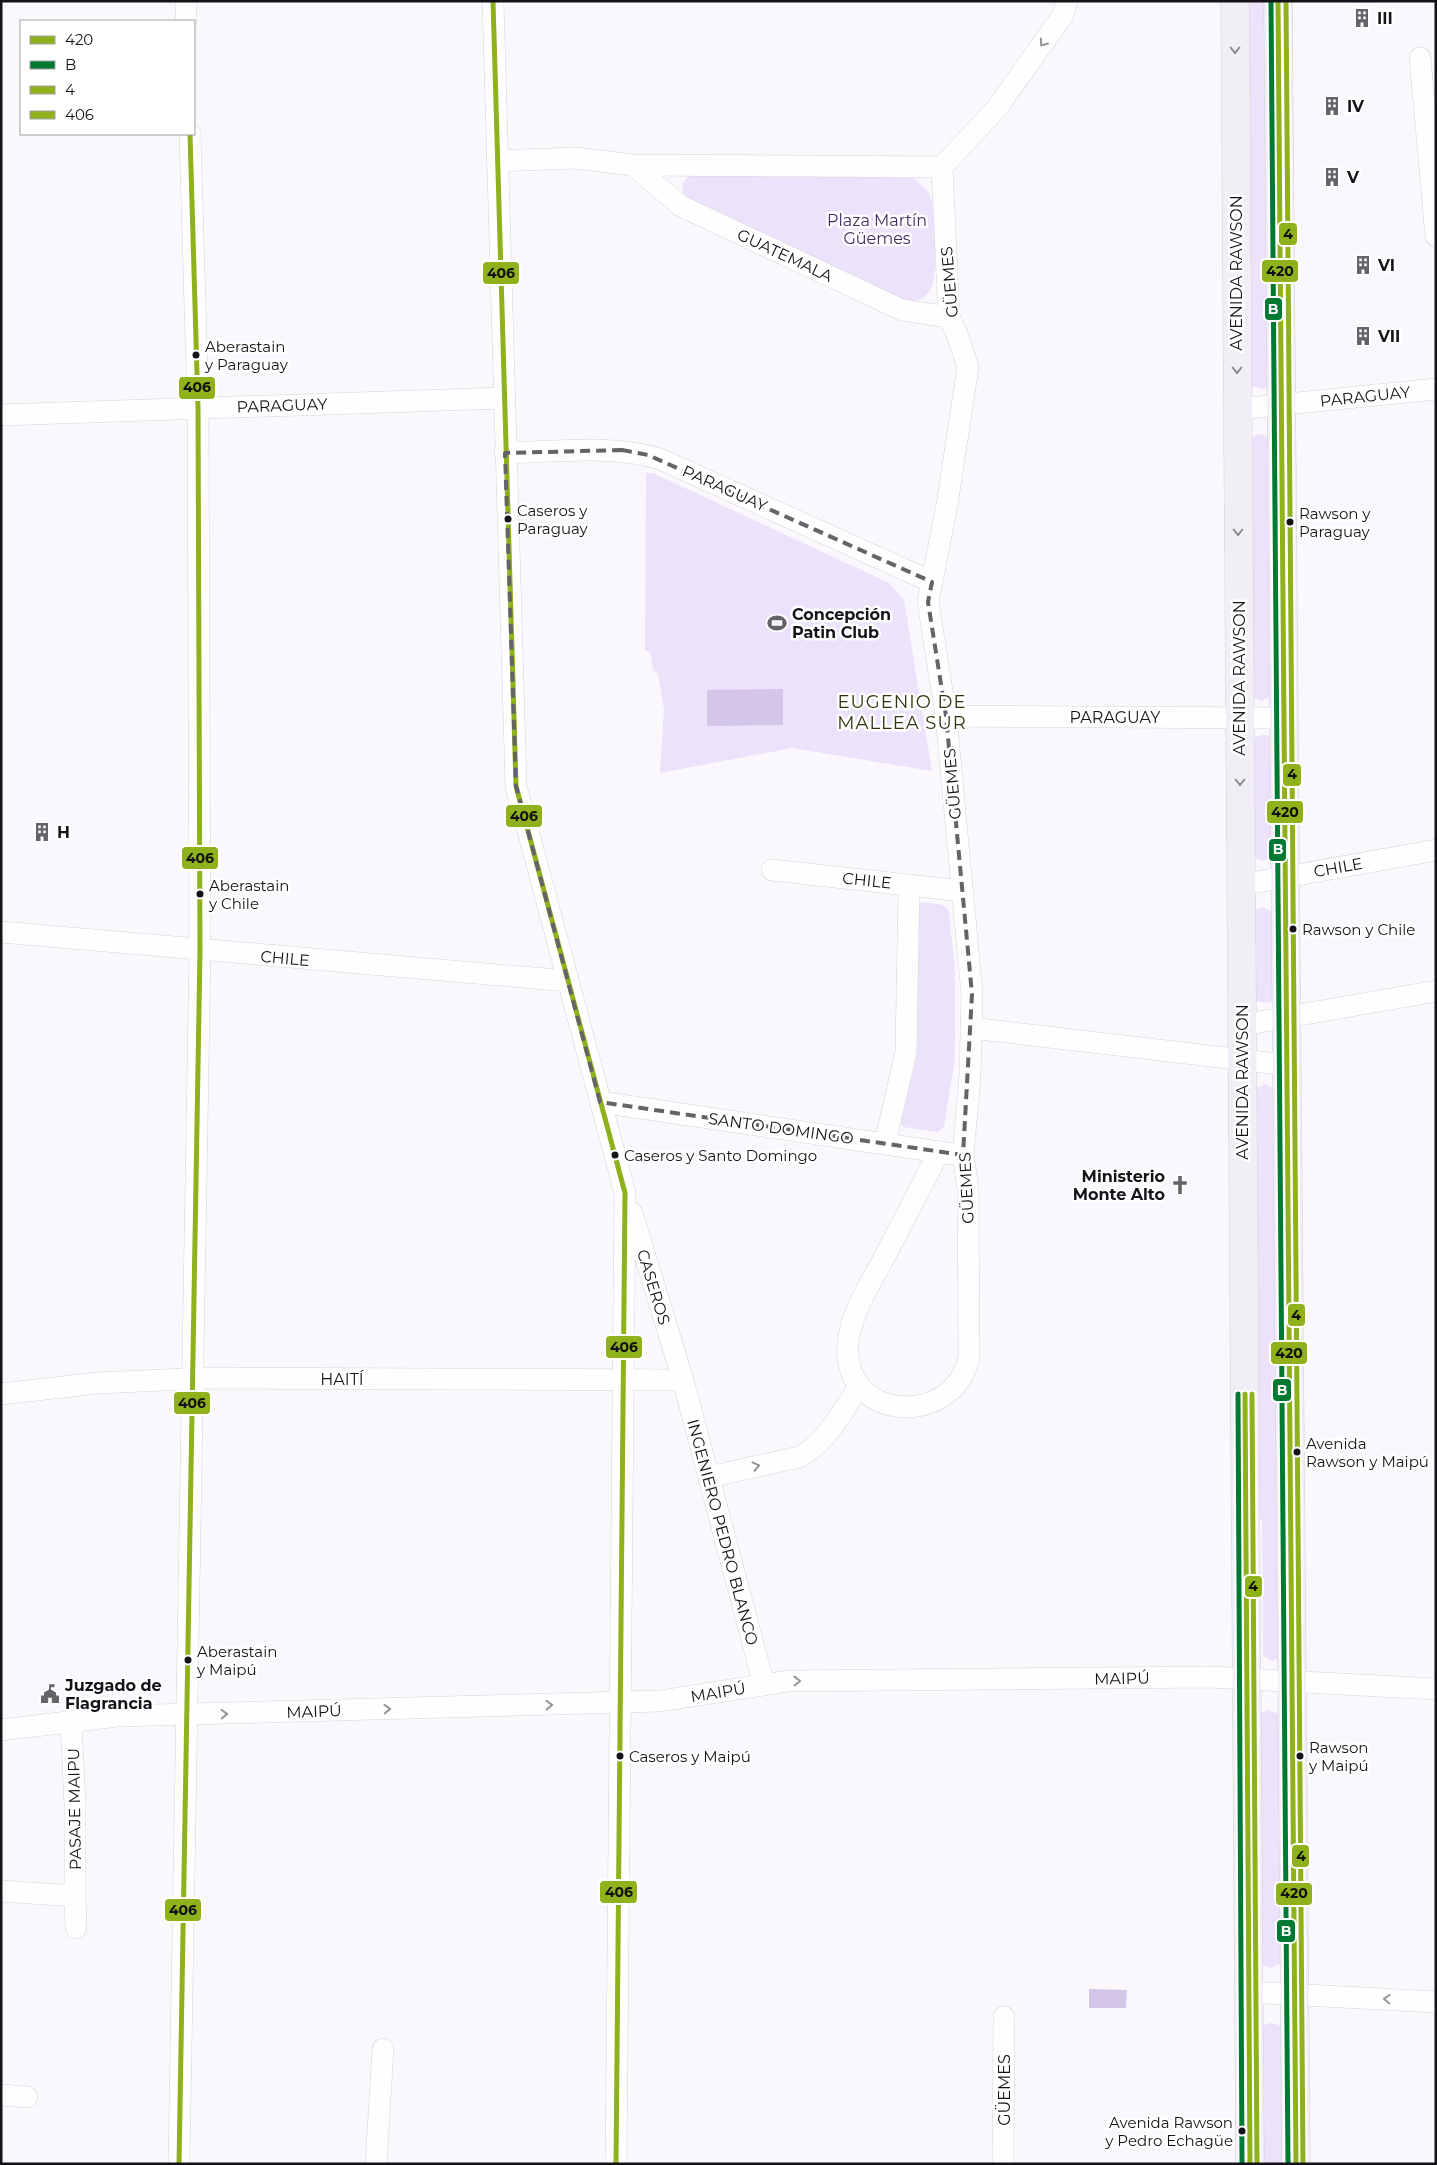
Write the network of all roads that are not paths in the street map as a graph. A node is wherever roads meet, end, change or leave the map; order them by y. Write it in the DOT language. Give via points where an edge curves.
graph roads {
  1 [pos="186,1"];
  2 [pos="493,1"];
  3 [pos="1067,1"];
  4 [pos="1234,1"];
  5 [pos="1278,1"];
  6 [pos="186,20"];
  7 [pos="1420,58"];
  8 [pos="190,135"];
  9 [pos="497,161"];
  10 [pos="633,165"];
  11 [pos="942,167"];
  12 [pos="1436,236"];
  13 [pos="949,318"];
  14 [pos="1435,389"];
  15 [pos="504,398"];
  16 [pos="1282,405"];
  17 [pos="198,408"];
  18 [pos="1238,410"];
  19 [pos="1,414"];
  20 [pos="505,453"];
  21 [pos="932,582"];
  22 [pos="946,716"];
  23 [pos="1240,718"];
  24 [pos="1284,718"];
  25 [pos="1436,850"];
  26 [pos="772,870"];
  27 [pos="1285,877"];
  28 [pos="909,885"];
  29 [pos="1241,885"];
  30 [pos="962,891"];
  31 [pos="1,932"];
  32 [pos="200,951"];
  33 [pos="568,981"];
  34 [pos="1436,991"];
  35 [pos="1287,1017"];
  36 [pos="1242,1025"];
  37 [pos="971,1028"];
  38 [pos="1242,1060"];
  39 [pos="1287,1065"];
  40 [pos="600,1102"];
  41 [pos="885,1143"];
  42 [pos="939,1152"];
  43 [pos="963,1155"];
  44 [pos="625,1193"];
  45 [pos="193,1379"];
  46 [pos="623,1380"];
  47 [pos="683,1380"];
  48 [pos="859,1386"];
  49 [pos="1,1394"];
  50 [pos="709,1477"];
  51 [pos="1246,1679"];
  52 [pos="1292,1682"];
  53 [pos="764,1685"];
  54 [pos="1436,1689"];
  55 [pos="619,1703"];
  56 [pos="186,1715"];
  57 [pos="71,1722"];
  58 [pos="1,1730"];
  59 [pos="1,1891"];
  60 [pos="76,1896"];
  61 [pos="76,1928"];
  62 [pos="1249,1992"];
  63 [pos="1294,1994"];
  64 [pos="1436,2002"];
  65 [pos="1004,2017"];
  66 [pos="383,2049"];
  67 [pos="1,2095"];
  68 [pos="27,2097"];
  69 [pos="179,2164"];
  70 [pos="376,2164"];
  71 [pos="616,2164"];
  72 [pos="1003,2164"];
  73 [pos="1250,2164"];
  74 [pos="1296,2164"];
  1 -- 6 [label="street"];
  2 -- 9 [label="street, CASEROS"];
  3 -- 11 [label="street, one-way" via="1062,14 997,108"];
  4 -- 18 [label="main road, AVENIDA RAWSON, one-way"];
  5 -- 16 [label="main road"];
  7 -- 12 [label="street"];
  8 -- 17 [label="street"];
  9 -- 10 [label="street" via="575,158"];
  9 -- 15 [label="street, CASEROS"];
  10 -- 11 [label="street"];
  10 -- 13 [label="street, GUATEMALA" via="682,206 902,310"];
  11 -- 13 [label="street, GÜEMES"];
  13 -- 21 [label="street, GÜEMES" via="958,334 968,367 948,505"];
  14 -- 16 [label="street, PARAGUAY"];
  15 -- 17 [label="street, PARAGUAY"];
  15 -- 20 [label="street, CASEROS"];
  16 -- 18 [label="street, PARAGUAY"];
  16 -- 24 [label="main road"];
  17 -- 19 [label="street, PARAGUAY"];
  17 -- 32 [label="street"];
  18 -- 23 [label="main road, AVENIDA RAWSON, one-way"];
  20 -- 21 [label="street, PARAGUAY" via="622,450 660,458"];
  20 -- 33 [label="street, CASEROS" via="516,786"];
  21 -- 22 [label="street, GÜEMES" via="928,602"];
  22 -- 23 [label="street, PARAGUAY"];
  22 -- 30 [label="street, GÜEMES"];
  23 -- 24 [label="street, PARAGUAY"];
  23 -- 29 [label="main road, AVENIDA RAWSON, one-way"];
  24 -- 27 [label="main road"];
  25 -- 27 [label="street, CHILE"];
  26 -- 28 [label="street, CHILE"];
  27 -- 29 [label="street, CHILE"];
  27 -- 35 [label="main road"];
  28 -- 30 [label="street, CHILE"];
  28 -- 41 [label="street" via="906,1052"];
  29 -- 36 [label="main road, AVENIDA RAWSON"];
  30 -- 37 [label="street, GÜEMES" via="972,994"];
  31 -- 32 [label="street, CHILE"];
  32 -- 33 [label="street, CHILE"];
  32 -- 45 [label="street"];
  33 -- 40 [label="street, CASEROS"];
  34 -- 35 [label="street"];
  35 -- 36 [label="street"];
  35 -- 39 [label="main road"];
  36 -- 38 [label="main road, AVENIDA RAWSON"];
  37 -- 38 [label="street"];
  37 -- 43 [label="street, GÜEMES"];
  38 -- 39 [label="street"];
  38 -- 51 [label="main road, AVENIDA RAWSON"];
  39 -- 52 [label="main road"];
  40 -- 41 [label="street, SANTO DOMINGO"];
  40 -- 44 [label="street, CASEROS"];
  41 -- 42 [label="street, SANTO DOMINGO"];
  42 -- 43 [label="street, SANTO DOMINGO"];
  42 -- 48 [label="street, GÜEMES" via="853,1320 848,1343 849,1362"];
  43 -- 48 [label="street, GÜEMES" via="968,1188 969,1357 961,1378 939,1398 920,1407 909,1408 881,1401"];
  44 -- 46 [label="street, CASEROS"];
  44 -- 47 [label="street, CASEROS"];
  45 -- 46 [label="street, HAITÍ"];
  45 -- 49 [label="street, HAITÍ" via="98,1383"];
  45 -- 56 [label="street"];
  46 -- 47 [label="street, HAITÍ"];
  46 -- 55 [label="street, CASEROS"];
  47 -- 50 [label="street, INGENIERO PEDRO BLANCO"];
  50 -- 48 [label="street, one-way" via="807,1453 820,1442"];
  50 -- 53 [label="street, INGENIERO PEDRO BLANCO"];
  51 -- 52 [label="street, MAIPÚ"];
  53 -- 51 [label="street, MAIPÚ, one-way" via="828,1680"];
  51 -- 62 [label="main road, AVENIDA RAWSON"];
  52 -- 54 [label="street, MAIPÚ"];
  52 -- 63 [label="main road"];
  53 -- 55 [label="street, MAIPÚ" via="660,1701"];
  56 -- 55 [label="street, MAIPÚ, one-way"];
  55 -- 71 [label="street, CASEROS"];
  56 -- 57 [label="street, MAIPÚ" via="118,1716"];
  56 -- 69 [label="street"];
  57 -- 58 [label="street, MAIPÚ"];
  57 -- 60 [label="street, PASAJE MAIPU"];
  59 -- 60 [label="street"];
  60 -- 61 [label="street, PASAJE MAIPU"];
  62 -- 63 [label="street"];
  62 -- 73 [label="main road, AVENIDA RAWSON"];
  64 -- 63 [label="street, one-way"];
  63 -- 74 [label="main road"];
  65 -- 72 [label="street, GÜEMES"];
  66 -- 70 [label="street"];
  67 -- 68 [label="street"];
}
